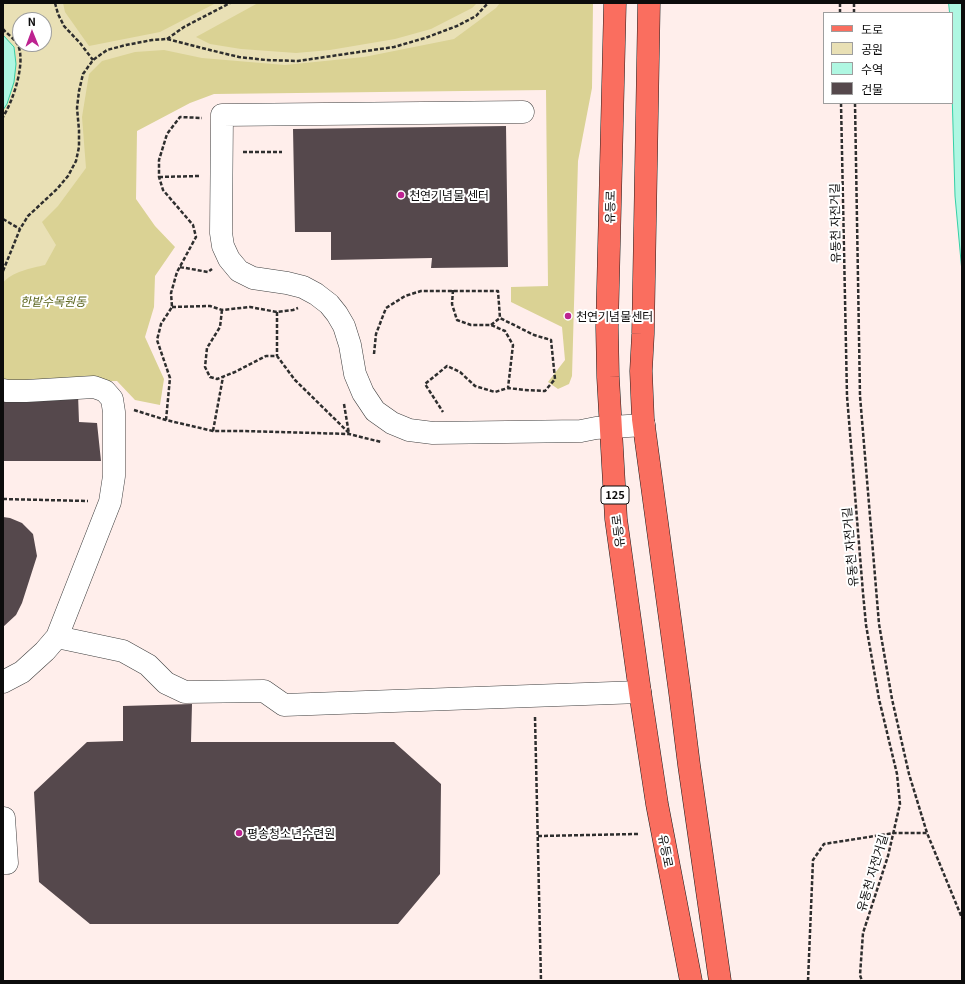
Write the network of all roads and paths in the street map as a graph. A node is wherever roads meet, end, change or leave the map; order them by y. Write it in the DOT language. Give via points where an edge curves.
graph roads {
  1 [pos="55,3"];
  2 [pos="230,3"];
  3 [pos="488,3"];
  4 [pos="615,3"];
  5 [pos="649,3"];
  6 [pos="3,29"];
  7 [pos="167,39"];
  8 [pos="93,60"];
  9 [pos="841,104"];
  10 [pos="855,104"];
  11 [pos="523,112"];
  12 [pos="3,117"];
  13 [pos="203,118"];
  14 [pos="236,152"];
  15 [pos="282,152"];
  16 [pos="159,176"];
  17 [pos="203,176"];
  18 [pos="3,219"];
  19 [pos="20,229"];
  20 [pos="180,267"];
  21 [pos="217,267"];
  22 [pos="3,271"];
  23 [pos="453,290"];
  24 [pos="172,307"];
  25 [pos="300,307"];
  26 [pos="222,310"];
  27 [pos="277,312"];
  28 [pos="500,318"];
  29 [pos="491,325"];
  30 [pos="371,350"];
  31 [pos="277,356"];
  32 [pos="223,377"];
  33 [pos="508,388"];
  34 [pos="3,390"];
  35 [pos="112,403"];
  36 [pos="446,418"];
  37 [pos="166,420"];
  38 [pos="644,425"];
  39 [pos="611,427"];
  40 [pos="214,431"];
  41 [pos="349,434"];
  42 [pos="383,443"];
  43 [pos="3,499"];
  44 [pos="110,502"];
  45 [pos="57,637"];
  46 [pos="3,682"];
  47 [pos="640,692"];
  48 [pos="535,697"];
  49 [pos="4,818"];
  50 [pos="894,833"];
  51 [pos="927,833"];
  52 [pos="638,834"];
  53 [pos="538,836"];
  54 [pos="3,863"];
  55 [pos="962,918"];
  56 [pos="541,981"];
  57 [pos="691,981"];
  58 [pos="720,981"];
  59 [pos="808,981"];
  60 [pos="862,981"];
  1 -- 8 [label="path" via="64,26"];
  2 -- 7 [label="path"];
  3 -- 7 [label="path" via="476,16 457,26 394,48 298,60 239,57"];
  4 -- 39 [label="main road, 유등로 / 125" via="607,327"];
  5 -- 38 [label="main road" via="641,371"];
  6 -- 12 [label="path" via="17,44 20,65 13,96"];
  7 -- 8 [label="path" via="107,50"];
  8 -- 19 [label="path" via="83,74 79,91 79,147 76,161 68,176 28,216"];
  9 -- 50 [label="path, 유동천 자전거길" via="847,396 866,625 879,699 897,774 900,804"];
  10 -- 51 [label="path" via="860,396 876,598 892,699 909,774"];
  11 -- 39 [label="lane" via="222,115 223,246 239,271 253,278 303,287 328,304 344,326 355,374 363,393 375,411 392,423 409,430 433,433 581,431"];
  13 -- 16 [label="path" via="180,117 167,134 159,160"];
  14 -- 15 [label="path"];
  16 -- 17 [label="path"];
  16 -- 20 [label="path" via="162,190 193,225 196,237"];
  18 -- 19 [label="path"];
  19 -- 22 [label="path"];
  20 -- 21 [label="path" via="208,272"];
  20 -- 24 [label="path" via="171,293"];
  23 -- 28 [label="path" via="498,291"];
  23 -- 29 [label="path" via="452,304 457,320 470,326"];
  23 -- 30 [label="path" via="421,291 405,296 386,308 376,334 373,357"];
  24 -- 26 [label="path" via="210,306"];
  24 -- 37 [label="path" via="161,324 157,340 170,378"];
  25 -- 27 [label="path"];
  26 -- 27 [label="path" via="250,307"];
  26 -- 32 [label="path" via="220,327 207,348 204,367 210,377"];
  27 -- 31 [label="path"];
  28 -- 29 [label="path"];
  28 -- 33 [label="path" via="534,335 551,340 555,379 545,391"];
  29 -- 33 [label="path" via="505,331 513,345"];
  31 -- 32 [label="path" via="266,356"];
  31 -- 41 [label="path" via="295,380"];
  32 -- 40 [label="path"];
  33 -- 36 [label="path" via="496,392 474,386 460,372 447,366 425,384"];
  34 -- 35 [label="lane" via="94,387 105,391 112,399"];
  35 -- 37 [label="path"];
  35 -- 44 [label="lane" via="114,476"];
  37 -- 40 [label="path"];
  38 -- 39 [label="lane"];
  38 -- 58 [label="main road"];
  39 -- 47 [label="main road, 유등로 / 125" via="616,519"];
  40 -- 41 [label="path"];
  41 -- 42 [label="path"];
  43 -- 44 [label="path"];
  44 -- 45 [label="lane"];
  45 -- 46 [label="lane" via="22,672"];
  45 -- 48 [label="lane" via="123,651 148,665 166,683 185,692 264,691 284,705"];
  47 -- 48 [label="lane"];
  47 -- 57 [label="main road, 유등로 / 125" via="657,804"];
  48 -- 53 [label="path"];
  49 -- 54 [label="lane" via="7,863"];
  50 -- 51 [label="path"];
  50 -- 59 [label="path" via="824,844 812,860"];
  50 -- 60 [label="path, 유동천 자전거길" via="863,933 860,975"];
  51 -- 55 [label="path"];
  52 -- 53 [label="path"];
  53 -- 56 [label="path"];
}
